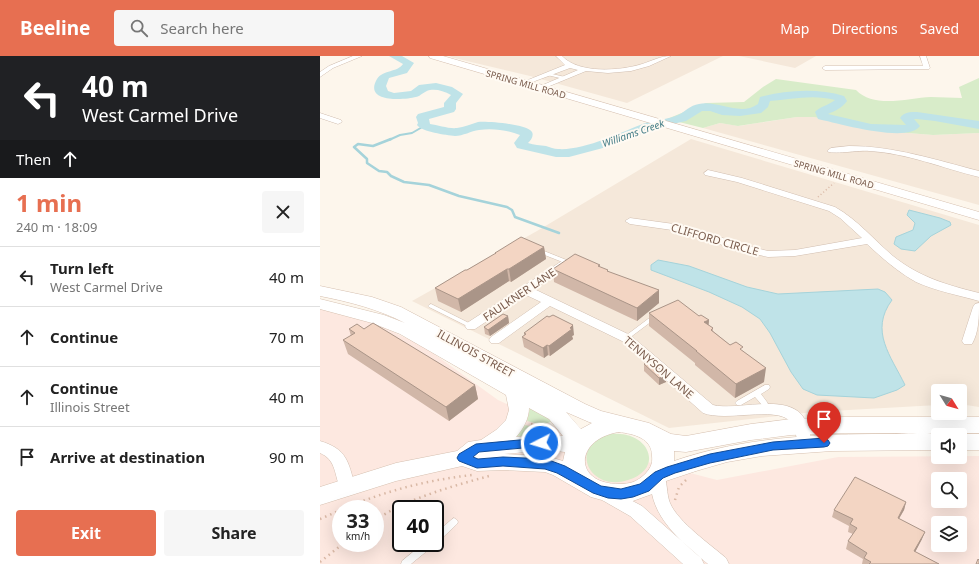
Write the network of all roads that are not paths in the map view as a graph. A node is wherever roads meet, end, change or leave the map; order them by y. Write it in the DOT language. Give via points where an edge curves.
graph roads {
  1 [pos="360,56"];
  2 [pos="432,56"];
  3 [pos="559,56"];
  4 [pos="668,56"];
  5 [pos="923,56"];
  6 [pos="571,65"];
  7 [pos="825,68"];
  8 [pos="586,69"];
  9 [pos="548,74"];
  10 [pos="320,75"];
  11 [pos="564,78"];
  12 [pos="525,83"];
  13 [pos="540,88"];
  14 [pos="320,115"];
  15 [pos="338,122"];
  16 [pos="690,131"];
  17 [pos="831,151"];
  18 [pos="708,173"];
  19 [pos="979,174"];
  20 [pos="979,211"];
  21 [pos="979,216"];
  22 [pos="630,221"];
  23 [pos="870,240"];
  24 [pos="534,249"];
  25 [pos="567,262"];
  26 [pos="526,290"];
  27 [pos="320,291"];
  28 [pos="979,297"];
  29 [pos="550,301"];
  30 [pos="320,304"];
  31 [pos="431,306"];
  32 [pos="979,308"];
  33 [pos="662,312"];
  34 [pos="471,326"];
  35 [pos="626,338"];
  36 [pos="495,340"];
  37 [pos="968,341"];
  38 [pos="767,387"];
  39 [pos="515,391"];
  40 [pos="756,393"];
  41 [pos="740,403"];
  42 [pos="773,416"];
  43 [pos="979,425"];
  44 [pos="637,427"];
  45 [pos="803,435"];
  46 [pos="931,442"];
  47 [pos="967,442"];
  48 [pos="979,442"];
  49 [pos="579,444"];
  50 [pos="320,447"];
  51 [pos="485,448"];
  52 [pos="469,466"];
  53 [pos="658,476"];
  54 [pos="347,486"];
  55 [pos="593,487"];
  56 [pos="320,496"];
  57 [pos="454,522"];
  58 [pos="444,531"];
  59 [pos="419,552"];
  60 [pos="405,564"];
  61 [pos="695,564"];
  62 [pos="720,564"];
  1 -- 10 [label="street" via="331,67"];
  2 -- 12 [label="street, SPRING MILL ROAD"];
  3 -- 6 [label="street"];
  4 -- 8 [label="street" via="631,69"];
  5 -- 7 [label="street" via="926,68"];
  6 -- 8 [label="street"];
  6 -- 9 [label="street"];
  8 -- 11 [label="street"];
  9 -- 11 [label="lane"];
  9 -- 12 [label="street"];
  11 -- 13 [label="street"];
  12 -- 13 [label="street, SPRING MILL ROAD"];
  13 -- 16 [label="street, SPRING MILL ROAD"];
  14 -- 15 [label="street"];
  16 -- 20 [label="street, SPRING MILL ROAD" via="753,146"];
  16 -- 21 [label="street, SPRING MILL ROAD"];
  17 -- 19 [label="street" via="857,147 878,148"];
  18 -- 23 [label="street" via="739,180 832,210 844,216"];
  22 -- 23 [label="street, CLIFFORD CIRCLE" via="681,228 768,254 795,253"];
  23 -- 28 [label="street" via="901,268 921,280"];
  24 -- 25 [label="lane"];
  25 -- 26 [label="street, FAULKNER LANE"];
  26 -- 29 [label="street, TENNYSON LANE"];
  26 -- 34 [label="street, FAULKNER LANE"];
  27 -- 44 [label="street, ILLINOIS STREET" via="366,301 395,311 570,405 596,417"];
  29 -- 35 [label="street, TENNYSON LANE"];
  29 -- 36 [label="street"];
  30 -- 39 [label="street, ILLINOIS STREET" via="378,319 406,330"];
  31 -- 34 [label="lane"];
  32 -- 37 [label="street"];
  33 -- 35 [label="lane"];
  35 -- 42 [label="street, TENNYSON LANE" via="708,409"];
  38 -- 40 [label="lane"];
  39 -- 49 [label="street, ILLINOIS STREET" via="556,414"];
  39 -- 51 [label="street" via="520,408 517,421 507,433"];
  40 -- 41 [label="lane"];
  40 -- 42 [label="lane"];
  42 -- 44 [label="street, ILLINOIS STREET" via="700,442 680,444 667,442"];
  42 -- 45 [label="street, ILLINOIS STREET"];
  43 -- 45 [label="street, ILLINOIS STREET"];
  44 -- 49 [label="street" via="609,425 591,432"];
  44 -- 53 [label="street" via="658,440 664,454"];
  45 -- 46 [label="street, ILLINOIS STREET"];
  45 -- 53 [label="street, ILLINOIS STREET" via="773,446 682,466"];
  47 -- 48 [label="street"];
  49 -- 51 [label="street" via="547,442"];
  49 -- 55 [label="street" via="574,464 578,476"];
  50 -- 54 [label="street" via="328,448 335,453"];
  51 -- 52 [label="street" via="476,448"];
  52 -- 54 [label="street" via="416,467"];
  52 -- 55 [label="street" via="477,463 503,462 546,464 561,469"];
  53 -- 55 [label="street" via="645,487 633,492 621,494"];
  53 -- 62 [label="street" via="660,500 667,513"];
  54 -- 56 [label="street"];
  55 -- 61 [label="street" via="636,512"];
  57 -- 58 [label="lane"];
  59 -- 60 [label="lane"];
}
